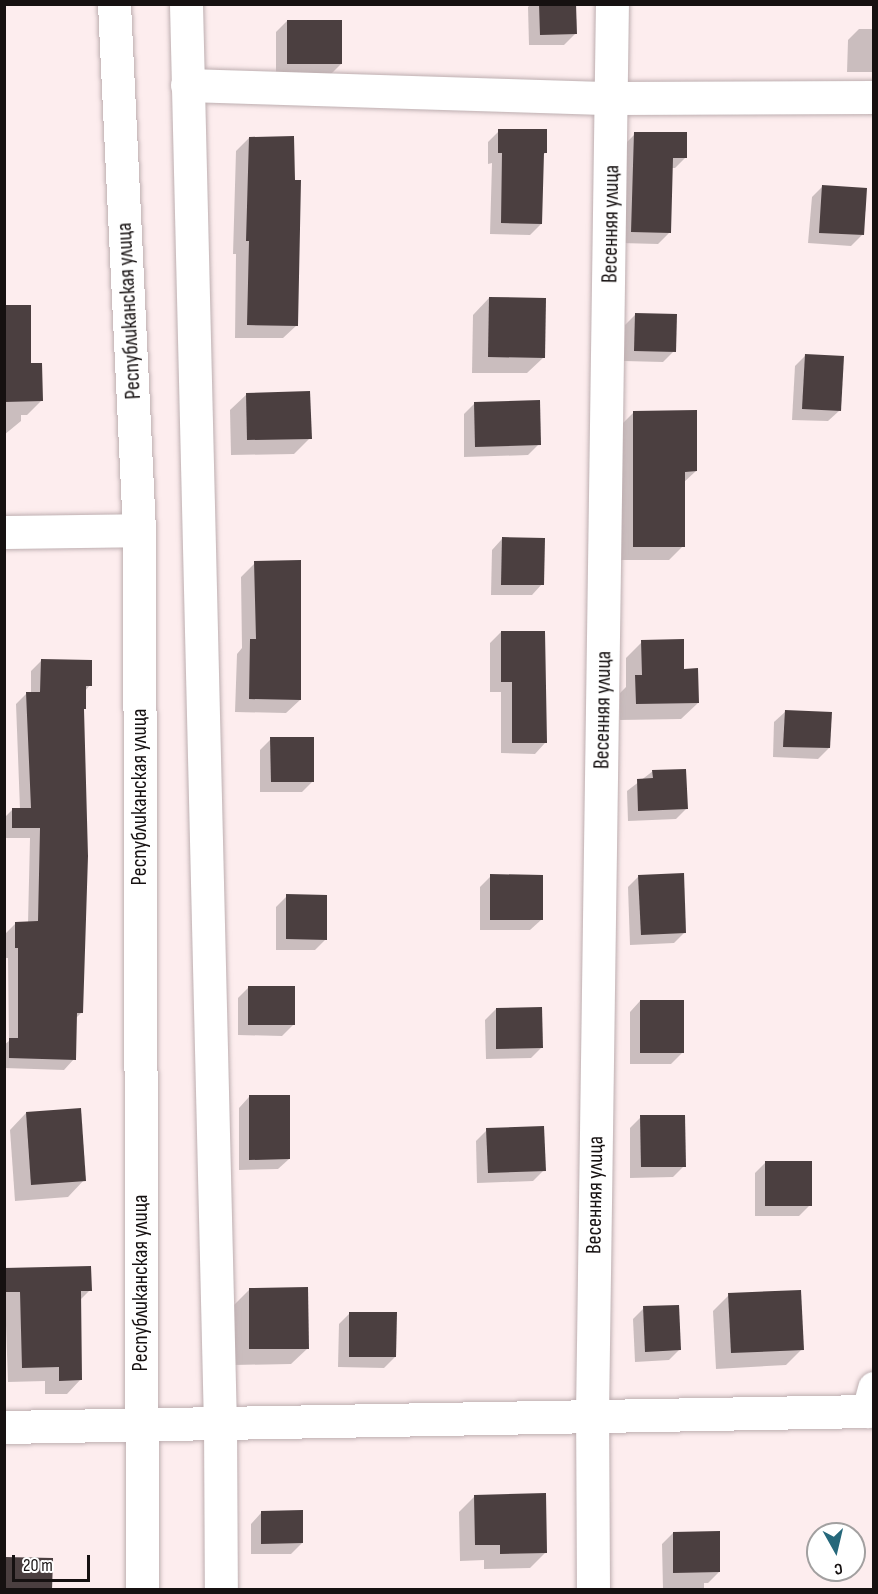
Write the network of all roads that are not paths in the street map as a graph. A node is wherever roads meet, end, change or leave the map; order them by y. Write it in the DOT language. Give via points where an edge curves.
graph roads {
  1 [pos="114,4"];
  2 [pos="186,4"];
  3 [pos="612,4"];
  4 [pos="187,85"];
  5 [pos="873,97"];
  6 [pos="612,98"];
  7 [pos="139,530"];
  8 [pos="4,532"];
  9 [pos="873,1388"];
  10 [pos="592,1415"];
  11 [pos="220,1422"];
  12 [pos="141,1425"];
  13 [pos="4,1427"];
  14 [pos="142,1590"];
  15 [pos="221,1590"];
  16 [pos="593,1590"];
  1 -- 7 [label="street, Республиканская улица"];
  2 -- 4 [label="street"];
  3 -- 6 [label="street, Весенняя улица"];
  4 -- 6 [label="street"];
  4 -- 11 [label="street"];
  5 -- 6 [label="street"];
  6 -- 10 [label="street, Весенняя улица"];
  7 -- 8 [label="street"];
  7 -- 12 [label="street, Республиканская улица"];
  9 -- 10 [label="street" via="868,1411"];
  10 -- 11 [label="street"];
  10 -- 16 [label="street, Весенняя улица"];
  11 -- 12 [label="street"];
  11 -- 15 [label="street"];
  12 -- 13 [label="street"];
  12 -- 14 [label="street, Республиканская улица"];
}
